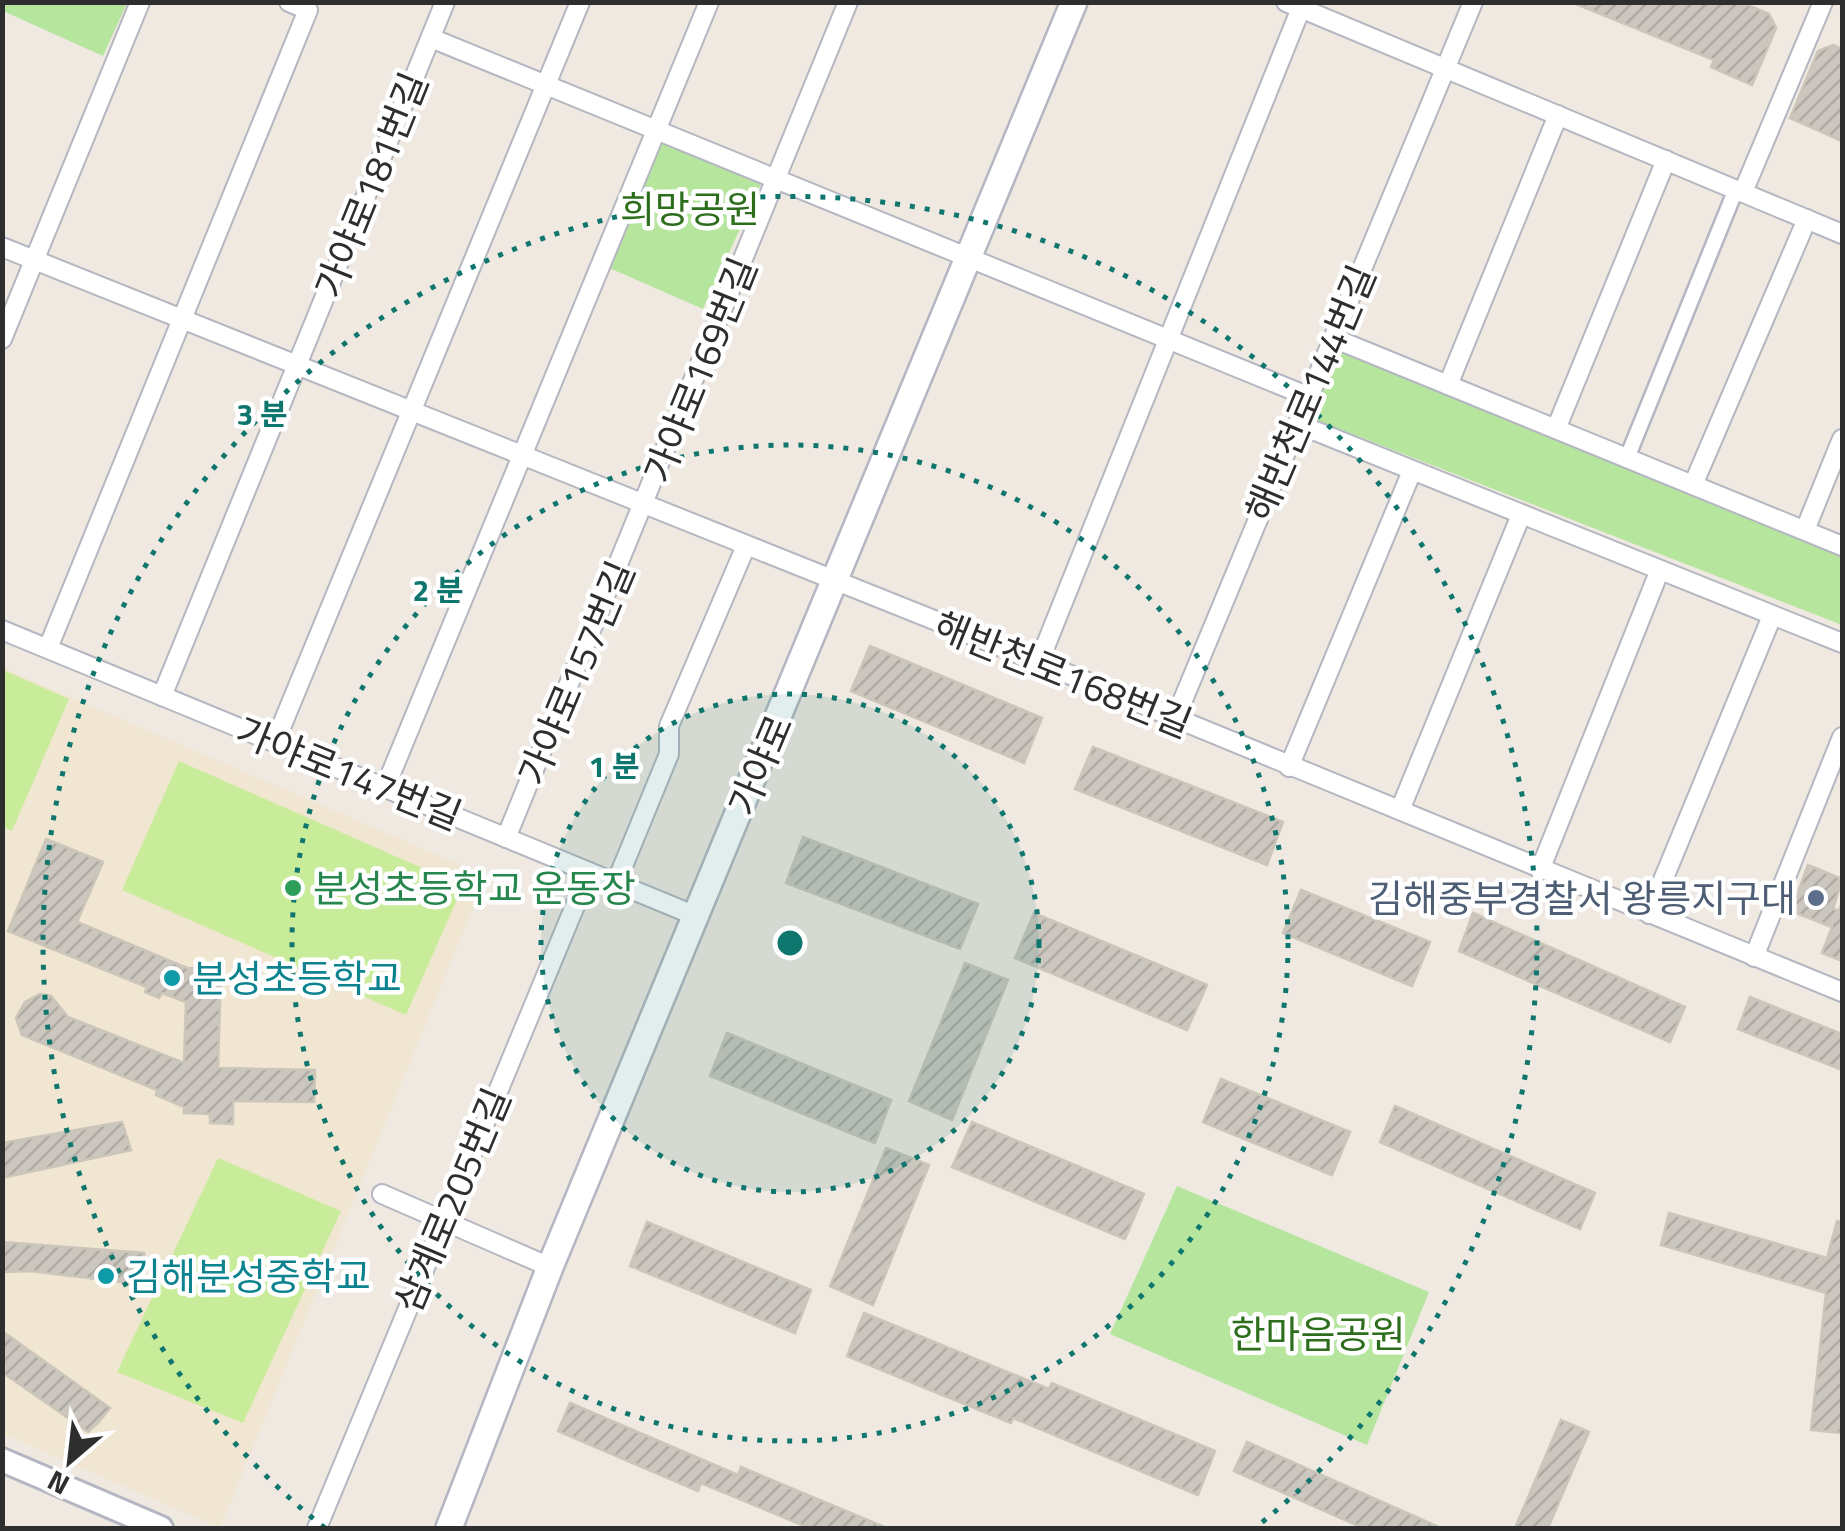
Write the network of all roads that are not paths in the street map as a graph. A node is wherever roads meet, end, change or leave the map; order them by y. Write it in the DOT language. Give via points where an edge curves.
graph roads {
  1 [pos="140,2"];
  2 [pos="289,2"];
  3 [pos="445,2"];
  4 [pos="580,2"];
  5 [pos="709,2"];
  6 [pos="848,2"];
  7 [pos="1074,2"];
  8 [pos="1473,2"];
  9 [pos="1823,2"];
  10 [pos="1294,6"];
  11 [pos="431,38"];
  12 [pos="1446,68"];
  13 [pos="546,87"];
  14 [pos="1558,115"];
  15 [pos="656,131"];
  16 [pos="1666,160"];
  17 [pos="777,176"];
  18 [pos="1740,191"];
  19 [pos="1807,219"];
  20 [pos="1842,234"];
  21 [pos="2,247"];
  22 [pos="968,259"];
  23 [pos="35,260"];
  24 [pos="182,321"];
  25 [pos="1333,338"];
  26 [pos="2,339"];
  27 [pos="1168,340"];
  28 [pos="298,367"];
  29 [pos="1448,384"];
  30 [pos="1307,396"];
  31 [pos="412,414"];
  32 [pos="1298,424"];
  33 [pos="1556,429"];
  34 [pos="1842,440"];
  35 [pos="522,458"];
  36 [pos="1627,458"];
  37 [pos="1412,470"];
  38 [pos="1693,484"];
  39 [pos="645,507"];
  40 [pos="1521,516"];
  41 [pos="1805,530"];
  42 [pos="1842,546"];
  43 [pos="746,548"];
  44 [pos="1659,572"];
  45 [pos="835,584"];
  46 [pos="1772,616"];
  47 [pos="2,630"];
  48 [pos="1842,644"];
  49 [pos="48,648"];
  50 [pos="1040,662"];
  51 [pos="162,696"];
  52 [pos="1175,719"];
  53 [pos="1842,737"];
  54 [pos="274,742"];
  55 [pos="1289,766"];
  56 [pos="385,788"];
  57 [pos="1400,810"];
  58 [pos="506,838"];
  59 [pos="1540,870"];
  60 [pos="589,872"];
  61 [pos="616,883"];
  62 [pos="1649,914"];
  63 [pos="696,916"];
  64 [pos="1754,957"];
  65 [pos="1842,992"];
  66 [pos="382,1194"];
  67 [pos="442,1222"];
  68 [pos="550,1268"];
  69 [pos="2,1460"];
  70 [pos="160,1528"];
  71 [pos="316,1528"];
  72 [pos="450,1528"];
  1 -- 23 [label="street"];
  2 -- 24 [label="street" via="308,10"];
  3 -- 11 [label="street, 가야로181번길"];
  4 -- 13 [label="street"];
  5 -- 15 [label="street"];
  6 -- 17 [label="street"];
  7 -- 22 [label="main road, 가야로"];
  8 -- 12 [label="street, 해반천로144번길"];
  9 -- 18 [label="street"];
  10 -- 12 [label="street"];
  10 -- 27 [label="street"];
  11 -- 13 [label="street"];
  11 -- 28 [label="street, 가야로181번길"];
  12 -- 14 [label="street"];
  12 -- 25 [label="street, 해반천로144번길"];
  13 -- 15 [label="street"];
  13 -- 31 [label="street"];
  14 -- 16 [label="street"];
  14 -- 29 [label="street"];
  15 -- 17 [label="street"];
  15 -- 35 [label="street"];
  16 -- 18 [label="street"];
  16 -- 33 [label="street"];
  17 -- 22 [label="street"];
  17 -- 39 [label="street, 가야로169번길"];
  18 -- 19 [label="street"];
  18 -- 36 [label="street"];
  19 -- 20 [label="street"];
  19 -- 38 [label="street"];
  21 -- 23 [label="street"];
  22 -- 27 [label="street"];
  22 -- 45 [label="main road, 가야로"];
  23 -- 24 [label="street"];
  23 -- 26 [label="street"];
  24 -- 28 [label="street"];
  24 -- 49 [label="street"];
  25 -- 29 [label="street"];
  25 -- 30 [label="street, 해반천로144번길"];
  27 -- 30 [label="street"];
  27 -- 50 [label="street"];
  28 -- 31 [label="street"];
  28 -- 51 [label="street"];
  29 -- 33 [label="street"];
  30 -- 32 [label="street, 해반천로144번길"];
  31 -- 35 [label="street"];
  31 -- 54 [label="street"];
  32 -- 37 [label="street"];
  32 -- 52 [label="street, 해반천로144번길"];
  33 -- 36 [label="street"];
  34 -- 41 [label="street"];
  35 -- 39 [label="street"];
  35 -- 56 [label="street"];
  36 -- 38 [label="street"];
  37 -- 40 [label="street"];
  37 -- 55 [label="street"];
  38 -- 41 [label="street"];
  39 -- 43 [label="street"];
  39 -- 58 [label="street, 가야로157번길"];
  40 -- 44 [label="street"];
  40 -- 57 [label="street"];
  41 -- 42 [label="street"];
  43 -- 45 [label="street"];
  43 -- 61 [label="street" via="668,726 669,754"];
  44 -- 46 [label="street"];
  44 -- 59 [label="street"];
  45 -- 50 [label="street, 해반천로168번길"];
  45 -- 63 [label="main road, 가야로"];
  46 -- 48 [label="street"];
  46 -- 62 [label="street"];
  47 -- 49 [label="street, 가야로147번길"];
  49 -- 51 [label="street, 가야로147번길"];
  50 -- 52 [label="street, 해반천로168번길"];
  51 -- 54 [label="street, 가야로147번길"];
  52 -- 55 [label="street, 해반천로168번길"];
  53 -- 64 [label="street"];
  54 -- 56 [label="street, 가야로147번길"];
  55 -- 57 [label="street, 해반천로168번길"];
  56 -- 58 [label="street, 가야로147번길"];
  57 -- 59 [label="street, 해반천로168번길"];
  58 -- 60 [label="street, 가야로147번길"];
  59 -- 62 [label="street, 해반천로168번길"];
  60 -- 61 [label="street, 가야로147번길"];
  60 -- 67 [label="street, 삼계로205번길"];
  61 -- 63 [label="street, 가야로147번길"];
  62 -- 64 [label="street, 해반천로168번길"];
  63 -- 68 [label="main road, 가야로"];
  64 -- 65 [label="street, 해반천로168번길"];
  66 -- 67 [label="street"];
  67 -- 68 [label="street"];
  67 -- 71 [label="street, 삼계로205번길"];
  68 -- 72 [label="main road, 가야로"];
  69 -- 70 [label="street"];
}
